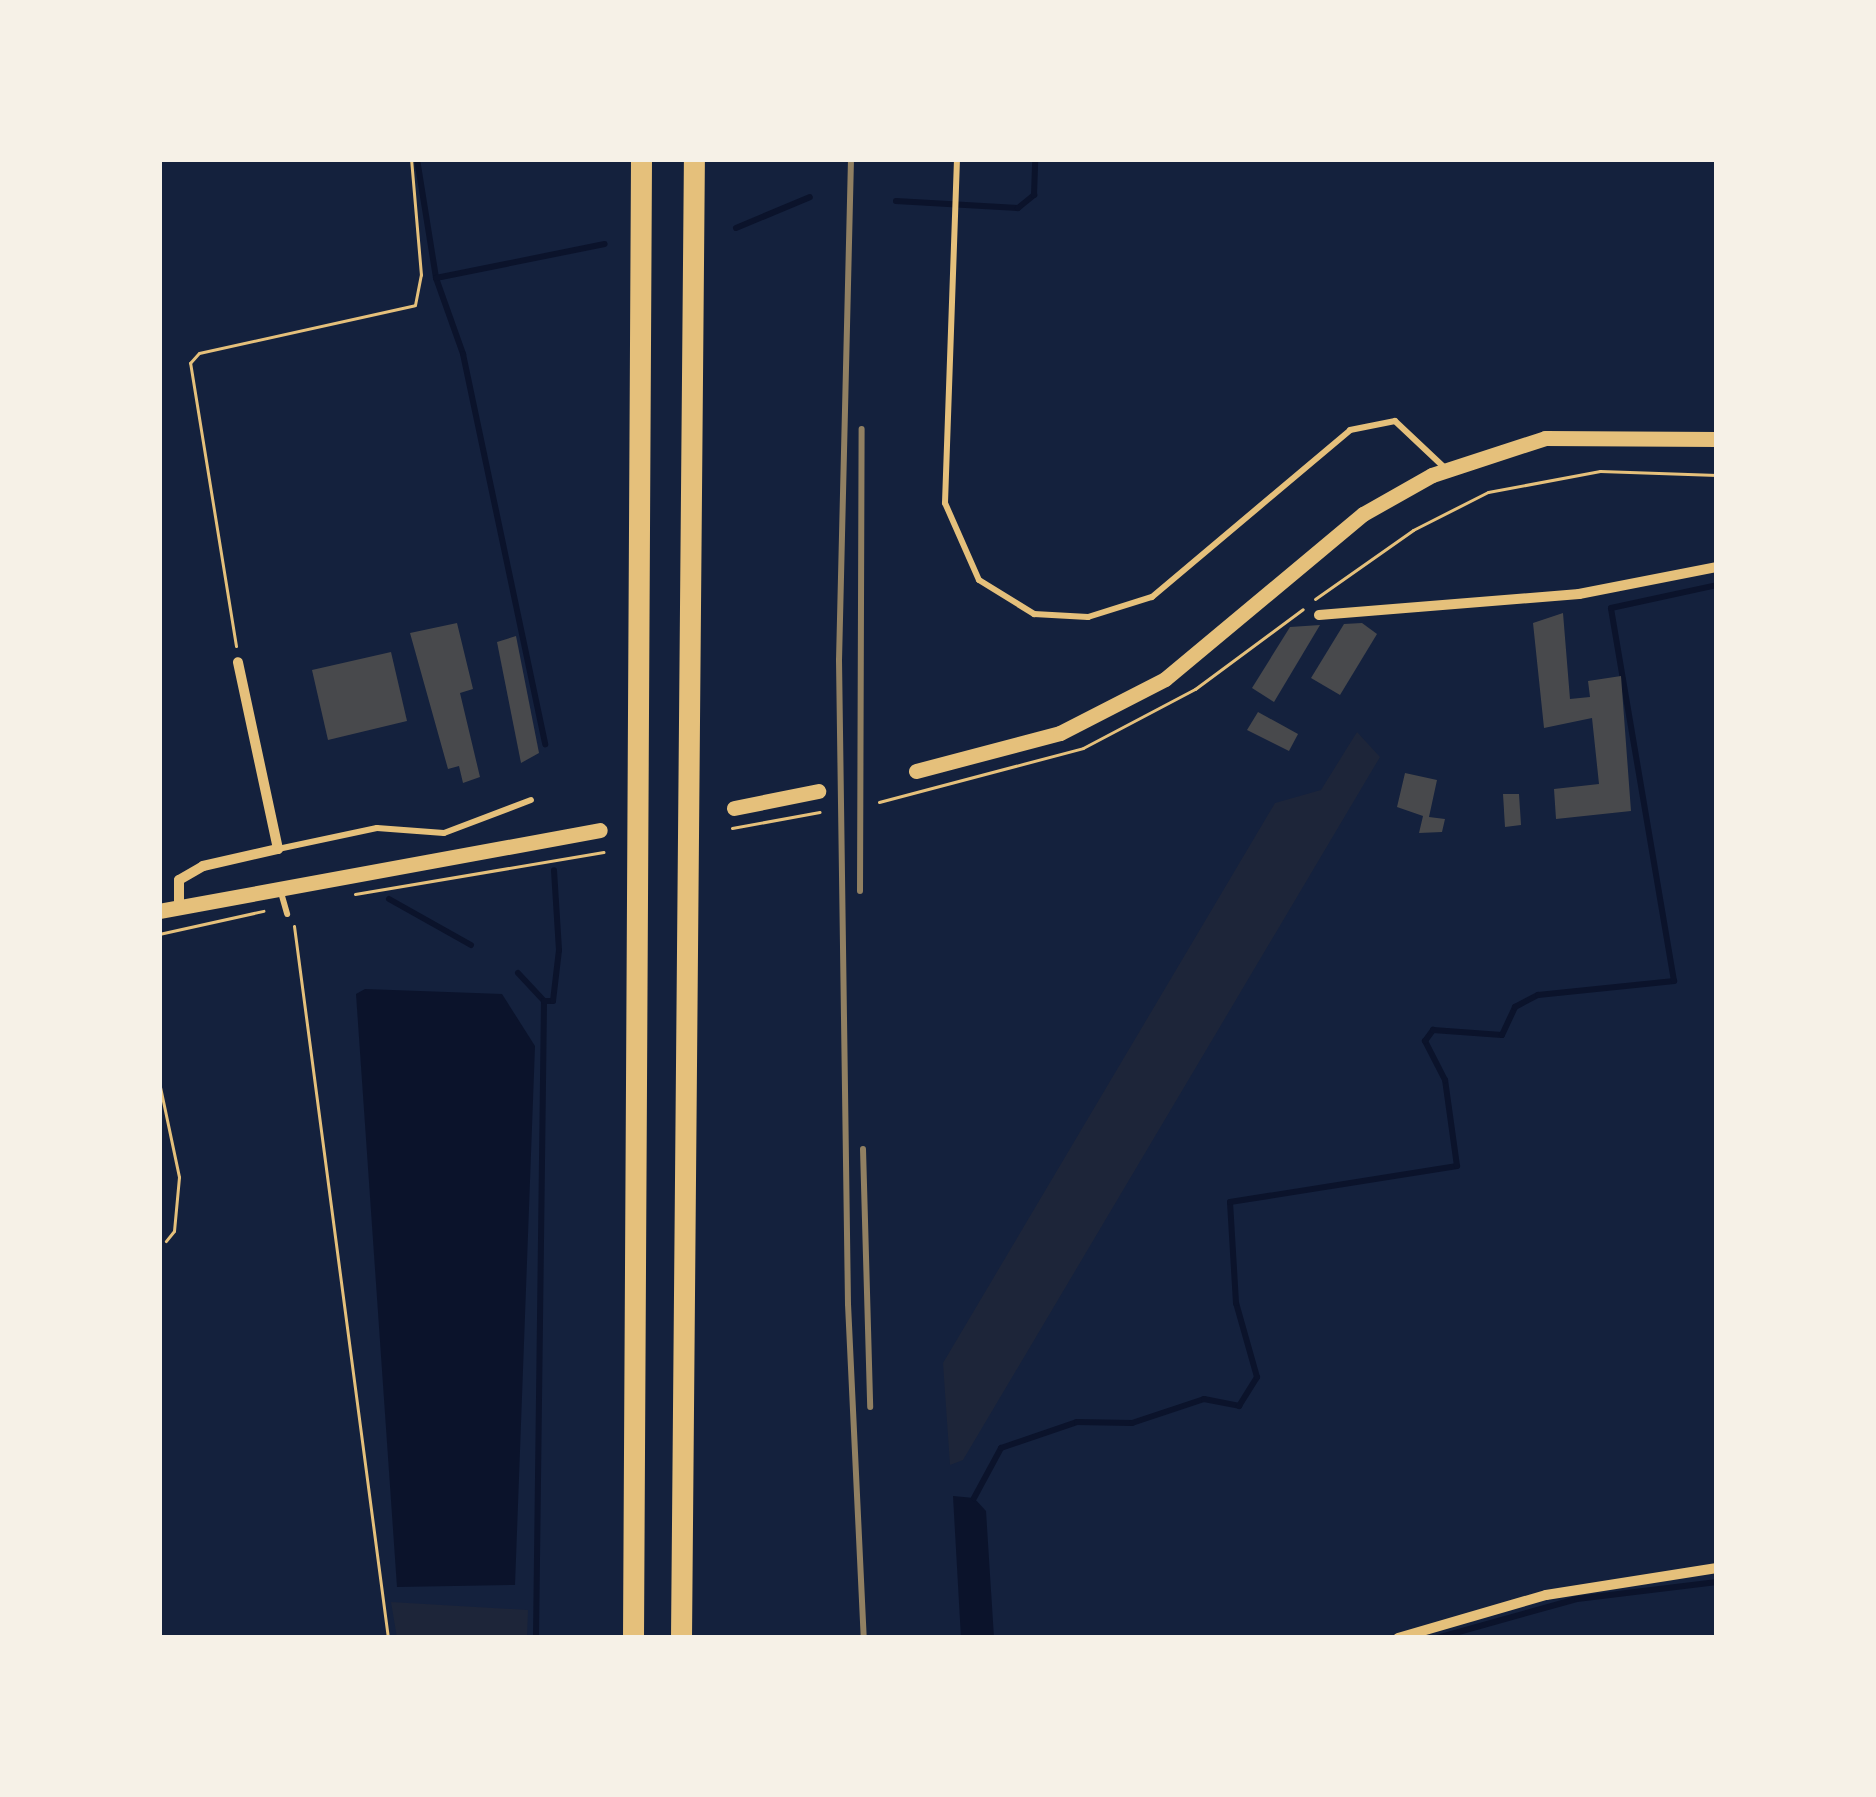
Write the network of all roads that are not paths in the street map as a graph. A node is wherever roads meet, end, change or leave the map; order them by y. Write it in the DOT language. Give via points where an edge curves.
graph roads {
  1 [pos="641,159"];
  2 [pos="694,159"];
  3 [pos="957,159"];
  4 [pos="1717,439"];
  5 [pos="1446,469"];
  6 [pos="1717,567"];
  7 [pos="1319,615"];
  8 [pos="238,662"];
  9 [pos="916,771"];
  10 [pos="818,791"];
  11 [pos="531,800"];
  12 [pos="734,808"];
  13 [pos="600,830"];
  14 [pos="278,849"];
  15 [pos="280,887"];
  16 [pos="179,907"];
  17 [pos="286,910"];
  18 [pos="159,911"];
  19 [pos="1717,1568"];
  20 [pos="633,1638"];
  21 [pos="681,1638"];
  22 [pos="1398,1638"];
  1 -- 20 [label="highway"];
  2 -- 21 [label="highway"];
  3 -- 5 [label="lane" via="945,503 979,580 1034,614 1088,617 1152,597 1350,430 1396,421"];
  4 -- 5 [label="main road" via="1545,438"];
  5 -- 9 [label="main road" via="1364,514 1165,679 1060,733"];
  6 -- 7 [label="street" via="1579,595"];
  8 -- 14 [label="street"];
  10 -- 12 [label="main road"];
  11 -- 14 [label="lane" via="444,833 377,828"];
  13 -- 15 [label="main road"];
  14 -- 16 [label="street" via="203,866 179,880"];
  15 -- 16 [label="main road"];
  15 -- 17 [label="lane"];
  16 -- 18 [label="main road"];
  19 -- 22 [label="street" via="1546,1595"];
}
